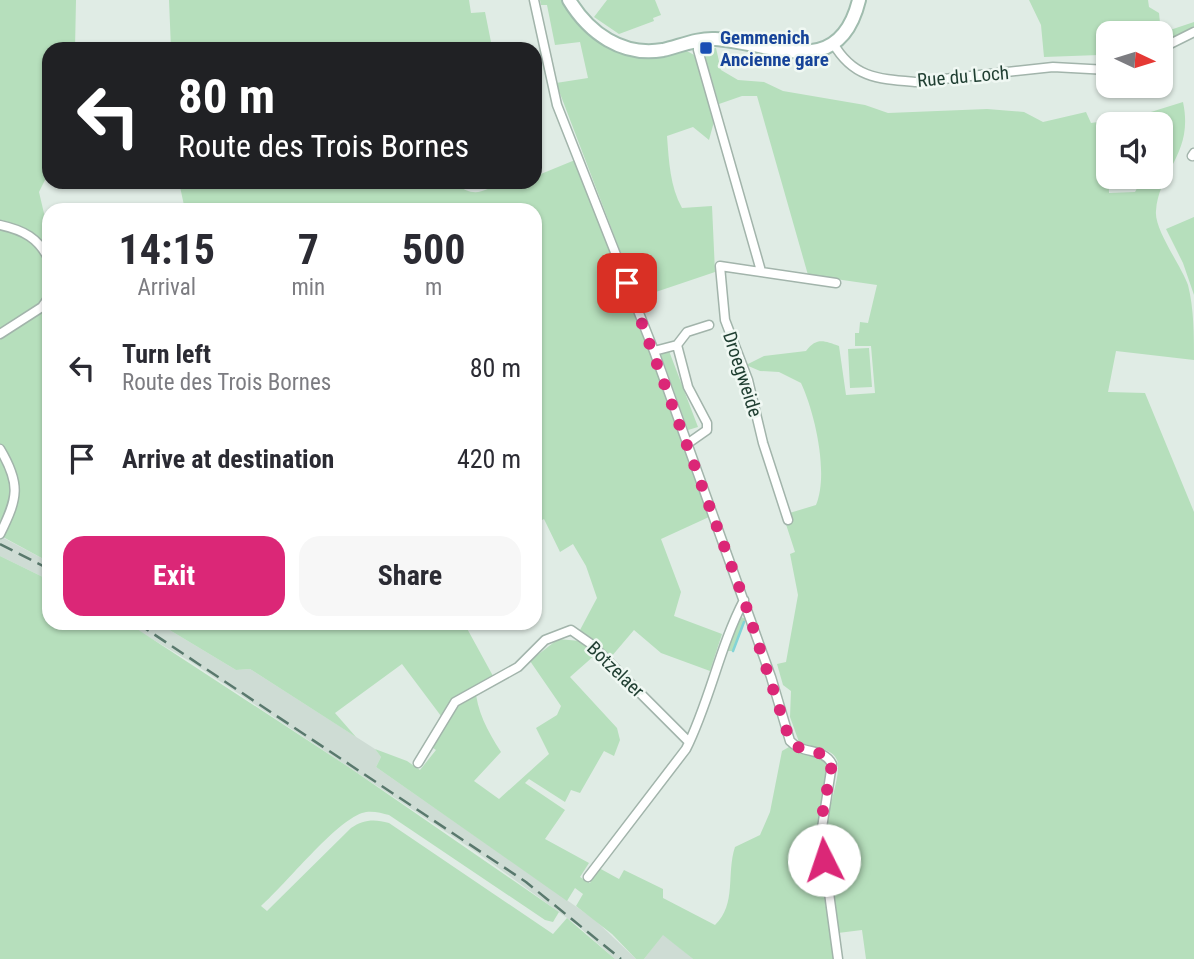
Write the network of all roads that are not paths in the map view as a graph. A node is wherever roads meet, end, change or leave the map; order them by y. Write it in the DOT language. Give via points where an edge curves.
graph roads {
  1 [pos="534,0"];
  2 [pos="569,0"];
  3 [pos="859,0"];
  4 [pos="1194,32"];
  5 [pos="698,41"];
  6 [pos="1173,42"];
  7 [pos="834,43"];
  8 [pos="1096,69"];
  9 [pos="0,225"];
  10 [pos="42,246"];
  11 [pos="761,271"];
  12 [pos="836,283"];
  13 [pos="42,307"];
  14 [pos="709,325"];
  15 [pos="0,334"];
  16 [pos="677,345"];
  17 [pos="654,351"];
  18 [pos="687,444"];
  19 [pos="0,449"];
  20 [pos="788,520"];
  21 [pos="2,529"];
  22 [pos="744,600"];
  23 [pos="689,742"];
  24 [pos="418,764"];
  25 [pos="588,877"];
  26 [pos="838,959"];
  1 -- 17 [label="street" via="557,105"];
  2 -- 5 [label="main road" via="595,31 630,50 648,52"];
  3 -- 7 [label="main road" via="848,29"];
  4 -- 6 [label="street"];
  5 -- 7 [label="main road" via="719,40 806,54"];
  5 -- 11 [label="street"];
  7 -- 8 [label="street, Rue du Loch" via="841,57 859,73 895,80 916,82 1053,67"];
  9 -- 10 [label="street" via="26,232"];
  11 -- 12 [label="street, Droegweide"];
  11 -- 20 [label="street, Droegweide" via="720,267 720,297"];
  13 -- 15 [label="street"];
  14 -- 16 [label="street" via="687,332"];
  16 -- 17 [label="street"];
  16 -- 18 [label="street" via="688,387 708,430"];
  17 -- 18 [label="street"];
  18 -- 22 [label="street"];
  19 -- 21 [label="street" via="16,482 12,508"];
  22 -- 23 [label="street"];
  22 -- 26 [label="street" via="790,741 798,748 824,754 832,764 821,834"];
  23 -- 24 [label="street, Botzelaer" via="591,644 571,630 545,640 518,667 455,702"];
  23 -- 25 [label="street"];
}
